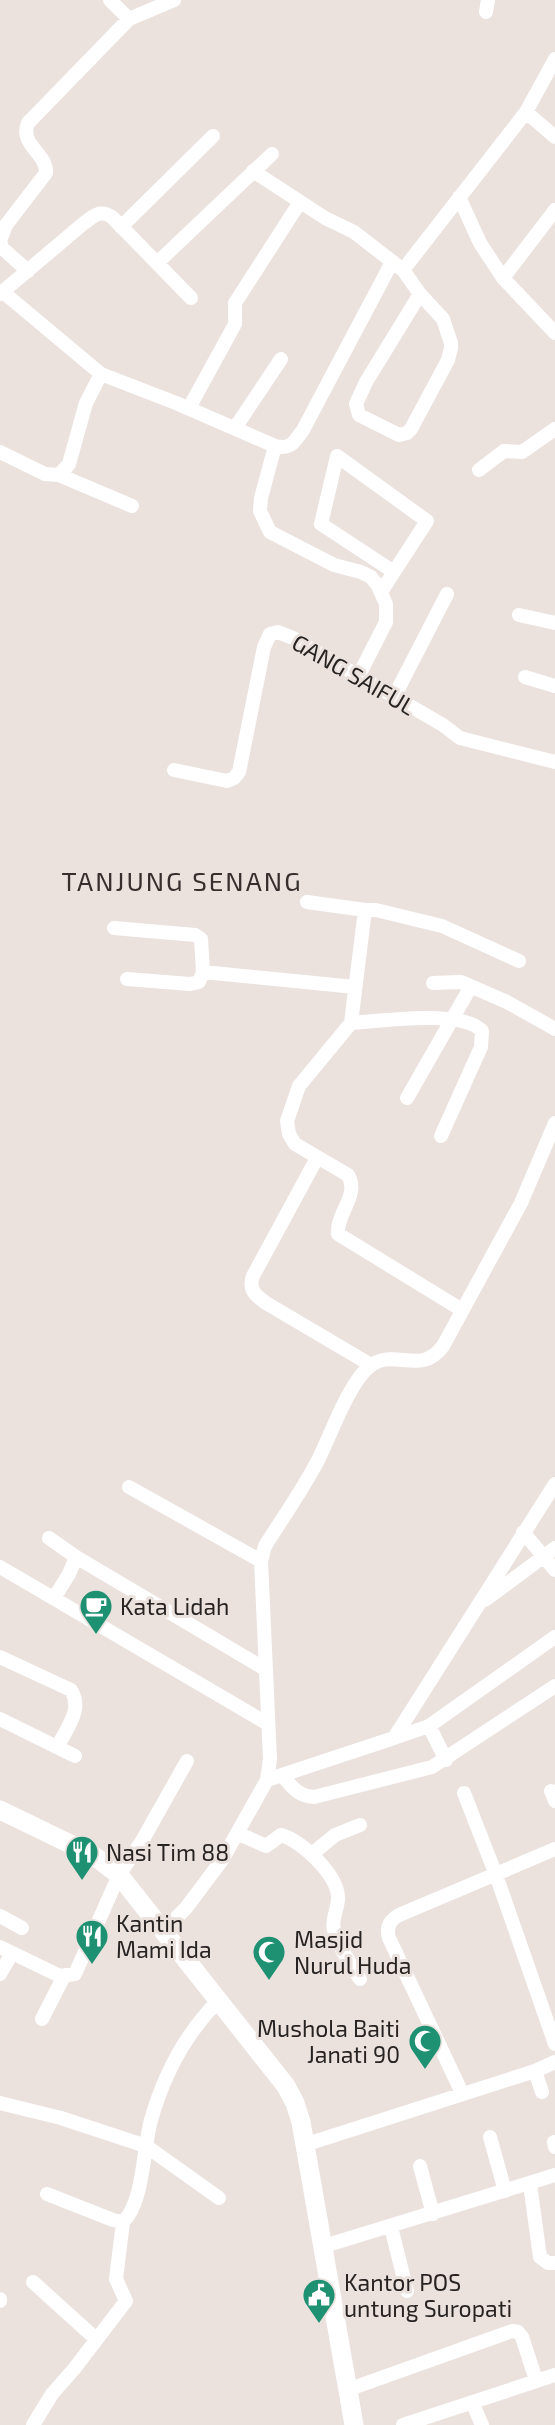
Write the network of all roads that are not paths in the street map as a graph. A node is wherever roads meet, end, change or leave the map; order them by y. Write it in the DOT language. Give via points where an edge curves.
graph roads {
  1 [pos="110,0"];
  2 [pos="174,0"];
  3 [pos="130,19"];
  4 [pos="555,59"];
  5 [pos="526,112"];
  6 [pos="212,136"];
  7 [pos="555,136"];
  8 [pos="272,154"];
  9 [pos="253,171"];
  10 [pos="458,197"];
  11 [pos="300,202"];
  12 [pos="555,210"];
  13 [pos="121,226"];
  14 [pos="0,241"];
  15 [pos="158,263"];
  16 [pos="398,266"];
  17 [pos="28,271"];
  18 [pos="503,278"];
  19 [pos="2,293"];
  20 [pos="420,294"];
  21 [pos="191,298"];
  22 [pos="555,332"];
  23 [pos="281,359"];
  24 [pos="100,374"];
  25 [pos="189,408"];
  26 [pos="235,428"];
  27 [pos="555,429"];
  28 [pos="275,446"];
  29 [pos="0,452"];
  30 [pos="479,470"];
  31 [pos="59,475"];
  32 [pos="132,506"];
  33 [pos="394,572"];
  34 [pos="381,592"];
  35 [pos="447,594"];
  36 [pos="519,615"];
  37 [pos="555,624"];
  38 [pos="358,677"];
  39 [pos="525,677"];
  40 [pos="555,686"];
  41 [pos="394,697"];
  42 [pos="555,762"];
  43 [pos="174,770"];
  44 [pos="307,902"];
  45 [pos="365,910"];
  46 [pos="114,928"];
  47 [pos="519,961"];
  48 [pos="203,972"];
  49 [pos="127,979"];
  50 [pos="433,983"];
  51 [pos="355,987"];
  52 [pos="470,988"];
  53 [pos="451,1018"];
  54 [pos="351,1023"];
  55 [pos="555,1029"];
  56 [pos="407,1098"];
  57 [pos="555,1123"];
  58 [pos="441,1136"];
  59 [pos="317,1158"];
  60 [pos="462,1310"];
  61 [pos="371,1365"];
  62 [pos="555,1484"];
  63 [pos="129,1487"];
  64 [pos="523,1532"];
  65 [pos="49,1538"];
  66 [pos="550,1553"];
  67 [pos="76,1557"];
  68 [pos="261,1561"];
  69 [pos="0,1567"];
  70 [pos="555,1570"];
  71 [pos="54,1598"];
  72 [pos="478,1605"];
  73 [pos="555,1637"];
  74 [pos="0,1657"];
  75 [pos="265,1669"];
  76 [pos="555,1686"];
  77 [pos="0,1719"];
  78 [pos="268,1724"];
  79 [pos="429,1726"];
  80 [pos="394,1738"];
  81 [pos="58,1746"];
  82 [pos="75,1756"];
  83 [pos="446,1760"];
  84 [pos="187,1761"];
  85 [pos="282,1775"];
  86 [pos="267,1780"];
  87 [pos="464,1793"];
  88 [pos="0,1810"];
  89 [pos="360,1825"];
  90 [pos="237,1833"];
  91 [pos="555,1849"];
  92 [pos="312,1854"];
  93 [pos="119,1875"];
  94 [pos="496,1875"];
  95 [pos="0,1916"];
  96 [pos="22,1928"];
  97 [pos="164,1930"];
  98 [pos="6,1950"];
  99 [pos="0,1975"];
  100 [pos="64,1976"];
  101 [pos="360,1979"];
  102 [pos="219,2000"];
  103 [pos="42,2019"];
  104 [pos="555,2044"];
  105 [pos="555,2062"];
  106 [pos="535,2071"];
  107 [pos="542,2092"];
  108 [pos="462,2093"];
  109 [pos="0,2103"];
  110 [pos="491,2137"];
  111 [pos="304,2145"];
  112 [pos="146,2146"];
  113 [pos="420,2166"];
  114 [pos="555,2175"];
  115 [pos="530,2183"];
  116 [pos="505,2191"];
  117 [pos="47,2194"];
  118 [pos="219,2198"];
  119 [pos="433,2214"];
  120 [pos="122,2222"];
  121 [pos="391,2227"];
  122 [pos="321,2247"];
  123 [pos="555,2263"];
  124 [pos="33,2282"];
  125 [pos="407,2291"];
  126 [pos="96,2339"];
  127 [pos="555,2375"];
  128 [pos="536,2380"];
  129 [pos="347,2389"];
  130 [pos="472,2402"];
  131 [pos="33,2425"];
  132 [pos="354,2425"];
  133 [pos="403,2425"];
  134 [pos="482,2425"];
  1 -- 3 [label="street"];
  2 -- 3 [label="street"];
  3 -- 14 [label="street" via="28,122 26,133 46,163 46,173 6,225"];
  4 -- 5 [label="street"];
  5 -- 7 [label="street"];
  5 -- 10 [label="street"];
  6 -- 13 [label="street"];
  8 -- 9 [label="street"];
  9 -- 11 [label="street"];
  9 -- 15 [label="street"];
  10 -- 16 [label="street"];
  10 -- 18 [label="street"];
  11 -- 16 [label="street" via="354,232"];
  11 -- 25 [label="street" via="235,303 235,324"];
  12 -- 18 [label="street"];
  13 -- 15 [label="street"];
  13 -- 17 [label="street" via="108,214 97,213"];
  14 -- 17 [label="street"];
  15 -- 21 [label="street"];
  16 -- 20 [label="street"];
  16 -- 28 [label="street" via="303,430 291,446"];
  17 -- 19 [label="street"];
  18 -- 22 [label="street"];
  19 -- 24 [label="street"];
  20 -- 20 [label="street" via="356,404 359,415 394,435 411,429 451,348 443,319"];
  23 -- 26 [label="street"];
  24 -- 25 [label="street"];
  24 -- 31 [label="street" via="86,403 69,464"];
  25 -- 26 [label="street"];
  26 -- 28 [label="street"];
  27 -- 30 [label="street" via="522,452 499,453"];
  28 -- 34 [label="street" via="260,510 270,532 334,565 362,572"];
  29 -- 31 [label="street" via="46,474"];
  31 -- 32 [label="street"];
  33 -- 33 [label="street" via="427,521 337,456 321,524"];
  33 -- 34 [label="street"];
  34 -- 38 [label="street" via="388,610 386,622"];
  35 -- 41 [label="street"];
  36 -- 37 [label="street"];
  38 -- 41 [label="street, GANG SAIFUL"];
  38 -- 43 [label="street, GANG SAIFUL" via="293,638 270,634 239,772 227,781"];
  39 -- 40 [label="street"];
  41 -- 42 [label="street, GANG SAIFUL" via="460,738"];
  44 -- 45 [label="street"];
  45 -- 47 [label="street" via="442,926"];
  45 -- 51 [label="street"];
  46 -- 48 [label="street" via="195,935 201,939"];
  48 -- 49 [label="street" via="199,982 190,984"];
  48 -- 51 [label="street"];
  50 -- 52 [label="street" via="461,982"];
  51 -- 54 [label="street"];
  52 -- 53 [label="street"];
  52 -- 55 [label="street"];
  53 -- 54 [label="street"];
  53 -- 56 [label="street"];
  53 -- 58 [label="street" via="477,1025 482,1031 481,1047"];
  54 -- 59 [label="street" via="299,1086 287,1121 295,1144"];
  57 -- 60 [label="street" via="521,1203"];
  59 -- 60 [label="street" via="348,1175 352,1182 338,1234"];
  59 -- 61 [label="street" via="251,1287 266,1303"];
  60 -- 61 [label="street" via="434,1357"];
  61 -- 68 [label="street" via="355,1384 316,1465 265,1546"];
  62 -- 64 [label="street"];
  63 -- 68 [label="street"];
  64 -- 66 [label="street"];
  64 -- 72 [label="street"];
  65 -- 67 [label="street"];
  66 -- 70 [label="street"];
  66 -- 72 [label="street"];
  67 -- 71 [label="street"];
  67 -- 75 [label="street"];
  68 -- 75 [label="street"];
  69 -- 71 [label="street"];
  71 -- 78 [label="street"];
  72 -- 80 [label="street"];
  73 -- 79 [label="street"];
  74 -- 81 [label="street" via="71,1690 77,1708"];
  75 -- 78 [label="street"];
  76 -- 83 [label="street"];
  77 -- 81 [label="street"];
  78 -- 86 [label="street"];
  79 -- 80 [label="street"];
  79 -- 83 [label="street"];
  80 -- 85 [label="street"];
  81 -- 82 [label="street"];
  83 -- 85 [label="street" via="314,1797 296,1792"];
  84 -- 93 [label="street"];
  85 -- 86 [label="street"];
  86 -- 90 [label="street"];
  87 -- 94 [label="street"];
  88 -- 93 [label="main road" via="93,1855"];
  89 -- 92 [label="street" via="335,1835"];
  90 -- 92 [label="street" via="266,1846 281,1835"];
  90 -- 97 [label="street" via="207,1882"];
  91 -- 94 [label="street"];
  92 -- 101 [label="street" via="336,1886 334,1931"];
  93 -- 97 [label="main road"];
  93 -- 100 [label="street" via="75,1974"];
  94 -- 104 [label="street"];
  94 -- 108 [label="street" via="400,1914 387,1931"];
  95 -- 96 [label="street"];
  97 -- 102 [label="main road"];
  98 -- 99 [label="street"];
  98 -- 100 [label="street"];
  100 -- 103 [label="street"];
  102 -- 111 [label="main road" via="286,2086 295,2103"];
  102 -- 112 [label="street" via="174,2059"];
  105 -- 106 [label="street"];
  106 -- 107 [label="street"];
  106 -- 108 [label="street"];
  108 -- 111 [label="street"];
  109 -- 112 [label="street"];
  110 -- 116 [label="street"];
  111 -- 122 [label="main road"];
  112 -- 118 [label="street"];
  112 -- 120 [label="street" via="135,2202"];
  113 -- 119 [label="street"];
  114 -- 115 [label="street"];
  115 -- 116 [label="street"];
  115 -- 123 [label="street" via="540,2257"];
  116 -- 119 [label="street"];
  117 -- 120 [label="street"];
  119 -- 121 [label="street"];
  120 -- 126 [label="street" via="116,2279 126,2301"];
  121 -- 122 [label="street"];
  121 -- 125 [label="street"];
  122 -- 129 [label="main road"];
  124 -- 126 [label="street"];
  126 -- 131 [label="street"];
  127 -- 128 [label="street"];
  128 -- 129 [label="street" via="522,2337 512,2331"];
  128 -- 130 [label="street"];
  129 -- 132 [label="main road"];
  130 -- 133 [label="street"];
  130 -- 134 [label="street"];
}
